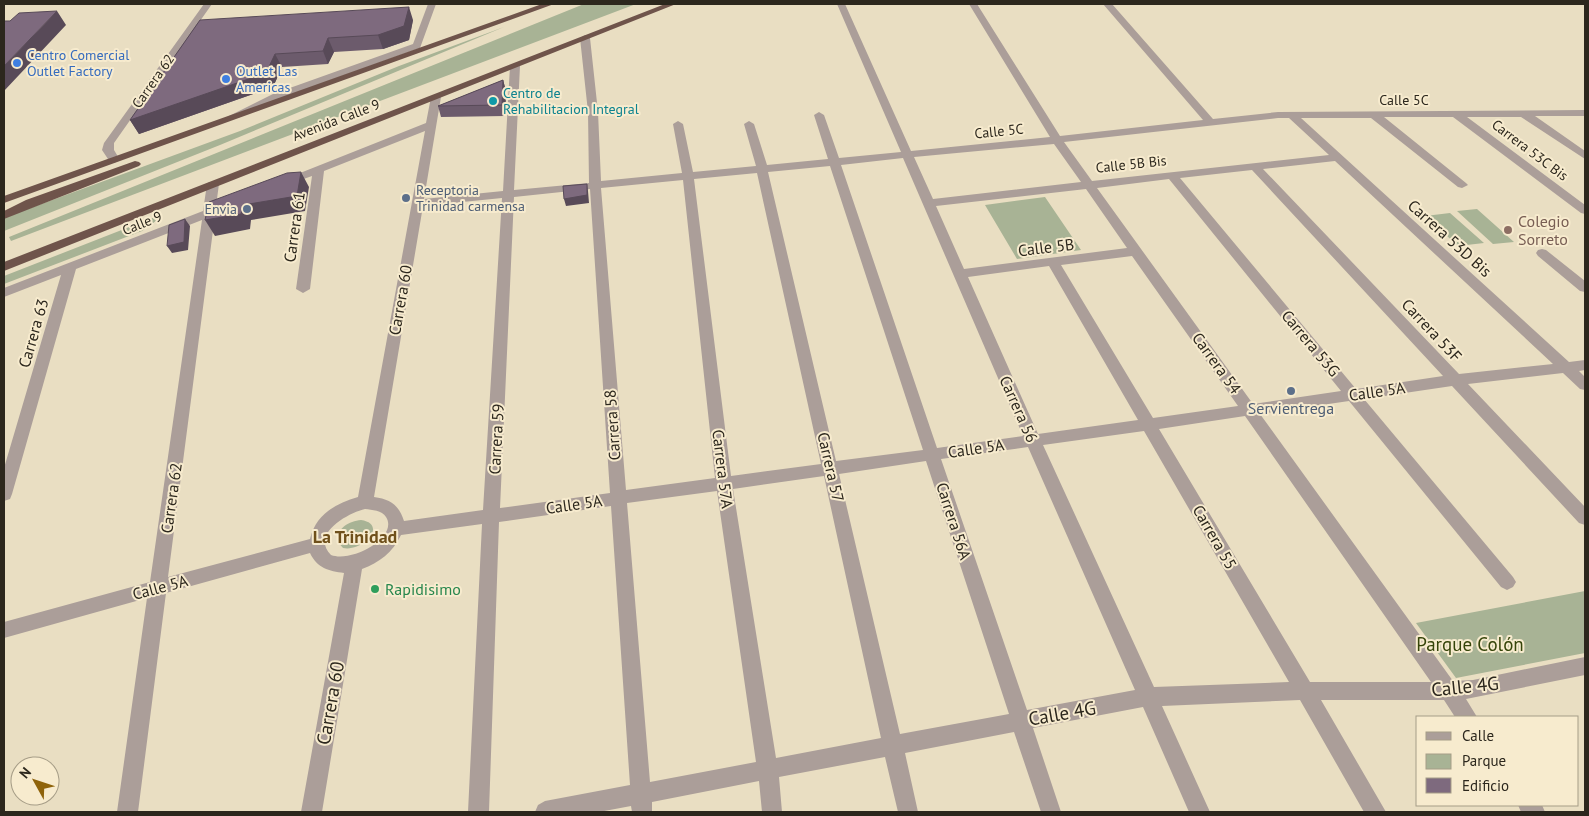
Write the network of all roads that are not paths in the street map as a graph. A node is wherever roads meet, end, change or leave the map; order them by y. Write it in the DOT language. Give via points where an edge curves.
graph roads {
  1 [pos="208,4"];
  2 [pos="432,4"];
  3 [pos="550,4"];
  4 [pos="672,4"];
  5 [pos="841,4"];
  6 [pos="973,4"];
  7 [pos="1107,4"];
  8 [pos="478,30"];
  9 [pos="584,38"];
  10 [pos="417,46"];
  11 [pos="515,66"];
  12 [pos="436,97"];
  13 [pos="1523,113"];
  14 [pos="1585,113"];
  15 [pos="1456,114"];
  16 [pos="819,115"];
  17 [pos="1292,115"];
  18 [pos="1374,115"];
  19 [pos="1211,123"];
  20 [pos="431,124"];
  21 [pos="678,124"];
  22 [pos="749,124"];
  23 [pos="213,125"];
  24 [pos="1057,140"];
  25 [pos="907,155"];
  26 [pos="1585,156"];
  27 [pos="1338,157"];
  28 [pos="114,160"];
  29 [pos="836,162"];
  30 [pos="1254,166"];
  31 [pos="318,169"];
  32 [pos="762,169"];
  33 [pos="1171,175"];
  34 [pos="688,176"];
  35 [pos="213,184"];
  36 [pos="1089,184"];
  37 [pos="595,185"];
  38 [pos="1462,185"];
  39 [pos="273,187"];
  40 [pos="508,194"];
  41 [pos="4,200"];
  42 [pos="417,203"];
  43 [pos="928,203"];
  44 [pos="228,205"];
  45 [pos="1585,210"];
  46 [pos="210,212"];
  47 [pos="4,215"];
  48 [pos="1137,251"];
  49 [pos="1542,253"];
  50 [pos="1053,262"];
  51 [pos="6,264"];
  52 [pos="70,268"];
  53 [pos="960,274"];
  54 [pos="1585,288"];
  55 [pos="303,289"];
  56 [pos="4,293"];
  57 [pos="1585,365"];
  58 [pos="1564,366"];
  59 [pos="1454,380"];
  60 [pos="1585,385"];
  61 [pos="1354,395"];
  62 [pos="1250,410"];
  63 [pos="1150,424"];
  64 [pos="1033,440"];
  65 [pos="932,454"];
  66 [pos="831,468"];
  67 [pos="724,483"];
  68 [pos="4,494"];
  69 [pos="617,498"];
  70 [pos="365,502"];
  71 [pos="492,515"];
  72 [pos="1585,518"];
  73 [pos="396,529"];
  74 [pos="316,544"];
  75 [pos="354,564"];
  76 [pos="1507,582"];
  77 [pos="158,588"];
  78 [pos="4,630"];
  79 [pos="1585,666"];
  80 [pos="1304,690"];
  81 [pos="1449,691"];
  82 [pos="1148,697"];
  83 [pos="1466,716"];
  84 [pos="1021,720"];
  85 [pos="892,746"];
  86 [pos="768,771"];
  87 [pos="641,803"];
  88 [pos="126,812"];
  89 [pos="312,812"];
  90 [pos="479,812"];
  91 [pos="545,812"];
  92 [pos="772,812"];
  93 [pos="908,812"];
  94 [pos="1051,812"];
  95 [pos="1200,812"];
  96 [pos="1376,812"];
  1 -- 28 [label="street, Carrera 62" via="195,28 109,143 108,150"];
  2 -- 10 [label="street" via="423,14"];
  3 -- 8 [label="highway"];
  4 -- 9 [label="highway, Avenida Calle 9"];
  5 -- 25 [label="street, Carrera 56"];
  6 -- 24 [label="street, Carrera 54"];
  7 -- 19 [label="street"];
  8 -- 10 [label="highway"];
  8 -- 23 [label="highway"];
  8 -- 47 [label="highway" via="296,104"];
  9 -- 11 [label="highway, Avenida Calle 9"];
  9 -- 37 [label="street, Carrera 58" via="593,112"];
  10 -- 23 [label="street" via="277,96"];
  11 -- 12 [label="highway, Avenida Calle 9"];
  11 -- 40 [label="street, Carrera 59"];
  12 -- 20 [label="street, Carrera 60"];
  12 -- 35 [label="highway, Avenida Calle 9"];
  13 -- 14 [label="street, Calle 5C"];
  13 -- 15 [label="street, Calle 5C"];
  13 -- 26 [label="street"];
  15 -- 18 [label="street, Calle 5C"];
  15 -- 45 [label="street, Carrera 53C Bis"];
  16 -- 29 [label="street, Carrera 56A"];
  17 -- 18 [label="street, Calle 5C"];
  17 -- 19 [label="street, Calle 5C"];
  17 -- 27 [label="street, Carrera 53D Bis"];
  18 -- 38 [label="street"];
  19 -- 24 [label="street, Calle 5C"];
  20 -- 31 [label="street"];
  20 -- 42 [label="street, Carrera 60"];
  21 -- 34 [label="street, Carrera 57A"];
  22 -- 32 [label="street, Carrera 57"];
  23 -- 28 [label="highway"];
  24 -- 25 [label="street, Calle 5C"];
  24 -- 36 [label="street, Carrera 54"];
  25 -- 29 [label="street, Calle 5C"];
  25 -- 43 [label="street, Carrera 56"];
  27 -- 30 [label="street, Calle 5B Bis"];
  27 -- 58 [label="street, Carrera 53D Bis"];
  28 -- 41 [label="highway"];
  29 -- 32 [label="street, Calle 5C"];
  29 -- 65 [label="street, Carrera 56A"];
  30 -- 33 [label="street, Calle 5B Bis"];
  30 -- 59 [label="street, Carrera 53F"];
  31 -- 39 [label="street"];
  31 -- 55 [label="street, Carrera 61"];
  32 -- 34 [label="street, Calle 5C"];
  32 -- 66 [label="street, Carrera 57"];
  33 -- 36 [label="street, Calle 5B Bis"];
  33 -- 61 [label="street, Carrera 53G"];
  34 -- 37 [label="street, Calle 5C"];
  34 -- 67 [label="street, Carrera 57A"];
  35 -- 46 [label="street, Carrera 62"];
  35 -- 51 [label="highway, Avenida Calle 9"];
  36 -- 43 [label="street, Calle 5B Bis"];
  36 -- 48 [label="street, Carrera 54"];
  37 -- 40 [label="street, Calle 5C"];
  37 -- 69 [label="street, Carrera 58"];
  40 -- 42 [label="street, Calle 5C"];
  40 -- 71 [label="street, Carrera 59"];
  42 -- 70 [label="street, Carrera 60"];
  43 -- 53 [label="street, Carrera 56"];
  44 -- 46 [label="street, Calle 9"];
  46 -- 52 [label="street, Calle 9"];
  46 -- 77 [label="street, Carrera 62"];
  48 -- 50 [label="street, Calle 5B"];
  48 -- 62 [label="street, Carrera 54"];
  49 -- 54 [label="street"];
  50 -- 53 [label="street, Calle 5B"];
  50 -- 63 [label="street, Carrera 55"];
  52 -- 56 [label="street, Calle 9"];
  52 -- 68 [label="street, Carrera 63"];
  53 -- 64 [label="street, Carrera 56"];
  57 -- 58 [label="street, Calle 5A"];
  58 -- 59 [label="street, Calle 5A"];
  58 -- 60 [label="street, Carrera 53D Bis"];
  59 -- 61 [label="street, Calle 5A"];
  59 -- 72 [label="street, Carrera 53F"];
  61 -- 62 [label="street, Calle 5A"];
  61 -- 76 [label="street, Carrera 53G"];
  62 -- 63 [label="street, Calle 5A"];
  62 -- 81 [label="street, Carrera 54"];
  63 -- 64 [label="street, Calle 5A"];
  63 -- 80 [label="street, Carrera 55"];
  64 -- 65 [label="street, Calle 5A"];
  64 -- 82 [label="street, Carrera 56"];
  65 -- 66 [label="street, Calle 5A"];
  65 -- 84 [label="street, Carrera 56A"];
  66 -- 67 [label="street, Calle 5A"];
  66 -- 85 [label="street, Carrera 57"];
  67 -- 69 [label="street, Calle 5A"];
  67 -- 86 [label="street, Carrera 57A"];
  69 -- 71 [label="street, Calle 5A"];
  69 -- 87 [label="street, Carrera 58"];
  70 -- 73 [label="street" via="385,506 392,512"];
  70 -- 74 [label="street" via="331,517 318,535"];
  71 -- 73 [label="street, Calle 5A"];
  71 -- 90 [label="street, Carrera 59"];
  73 -- 75 [label="street" via="386,547 366,561"];
  74 -- 75 [label="street" via="318,553 332,564"];
  74 -- 77 [label="street, Calle 5A"];
  75 -- 89 [label="street, Carrera 60"];
  77 -- 78 [label="street, Calle 5A"];
  77 -- 88 [label="street, Carrera 62"];
  79 -- 81 [label="street, Calle 4G"];
  80 -- 81 [label="street, Calle 4G"];
  80 -- 82 [label="street, Calle 4G"];
  80 -- 96 [label="street, Carrera 55"];
  81 -- 83 [label="street, Carrera 54"];
  82 -- 84 [label="street, Calle 4G"];
  82 -- 95 [label="street, Carrera 56"];
  84 -- 85 [label="street, Calle 4G"];
  84 -- 94 [label="street, Carrera 56A"];
  85 -- 86 [label="street, Calle 4G"];
  85 -- 93 [label="street, Carrera 57"];
  86 -- 87 [label="street, Calle 4G"];
  86 -- 92 [label="street, Carrera 57A"];
  87 -- 91 [label="street, Calle 4G"];
}
